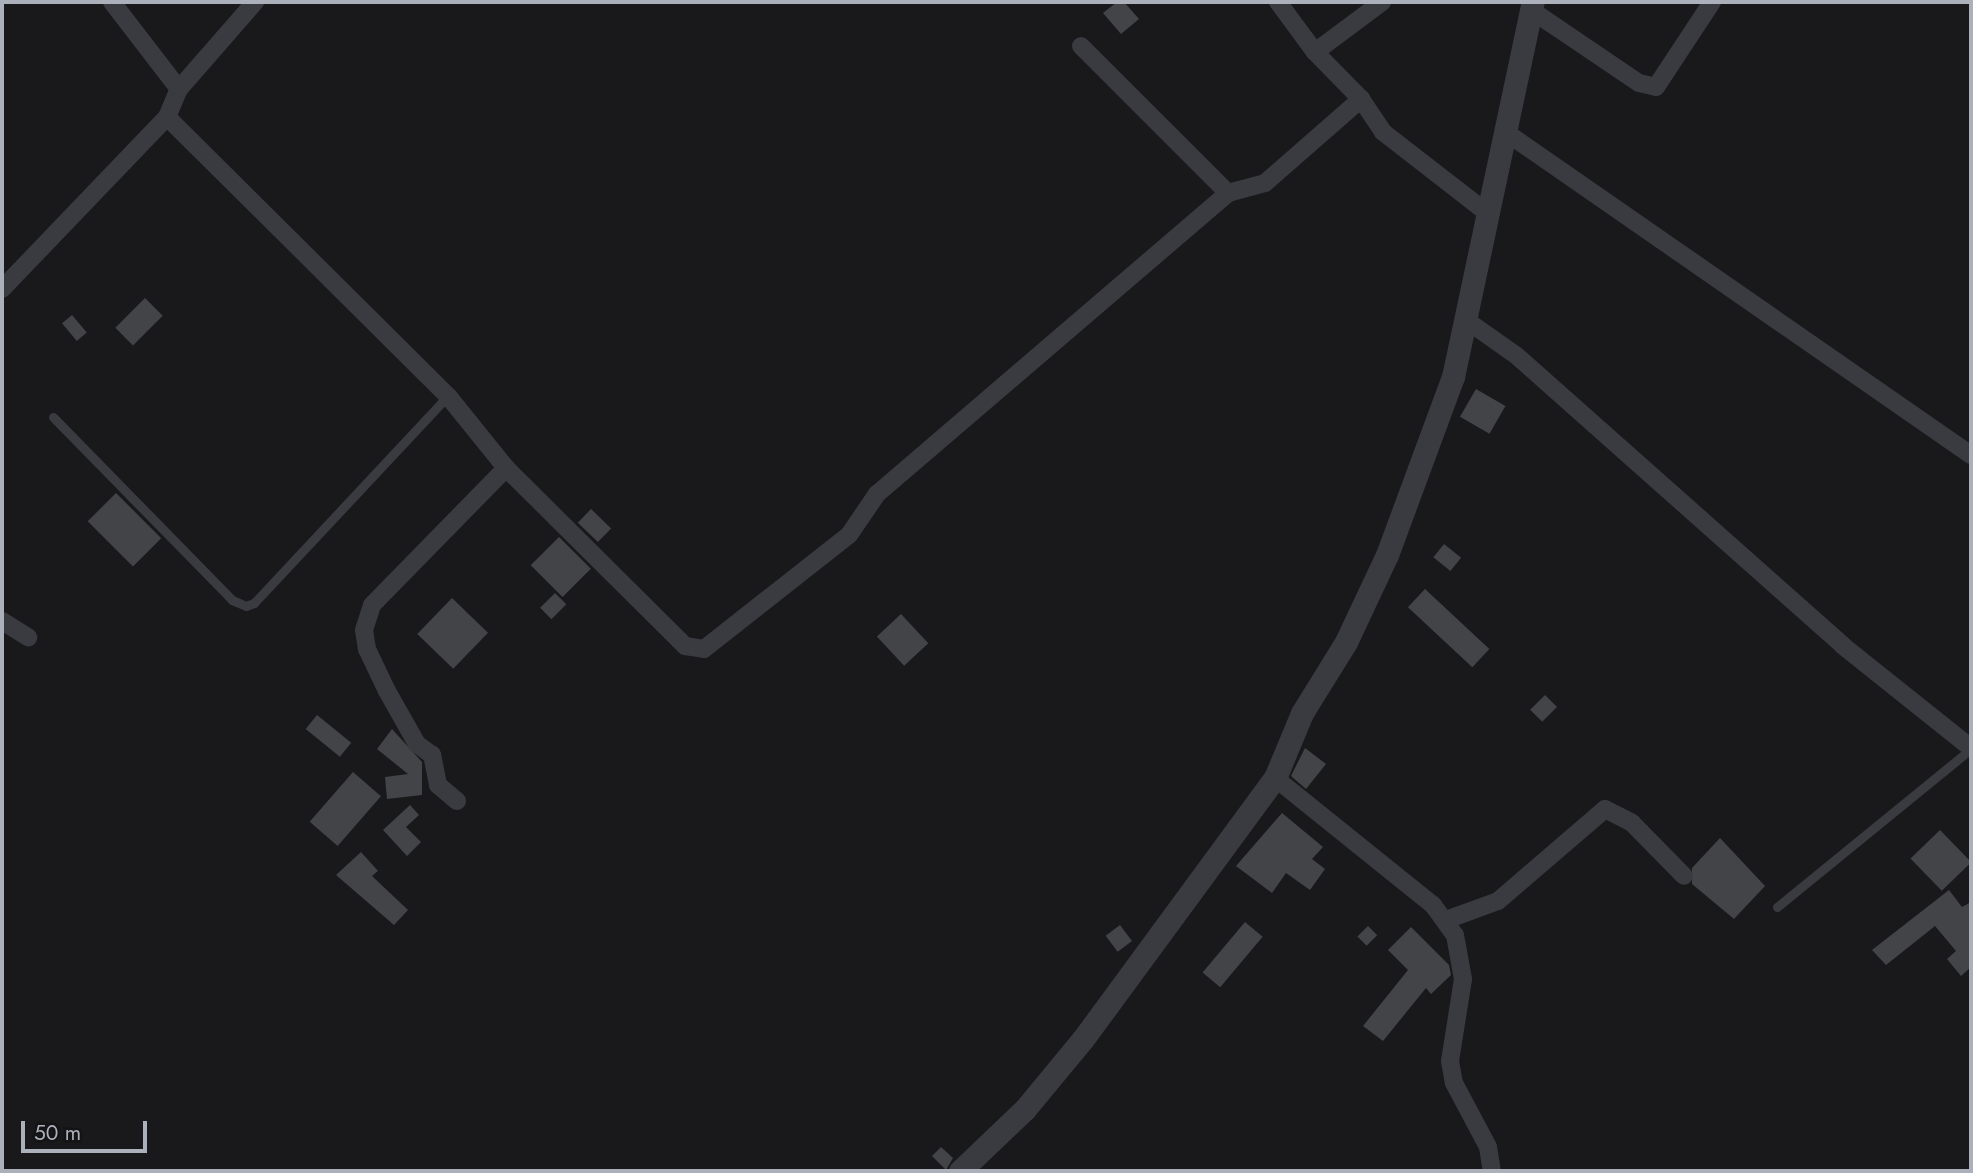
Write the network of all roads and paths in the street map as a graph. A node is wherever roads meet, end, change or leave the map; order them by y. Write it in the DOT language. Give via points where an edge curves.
graph roads {
  1 [pos="112,2"];
  2 [pos="254,2"];
  3 [pos="1278,2"];
  4 [pos="1382,2"];
  5 [pos="1712,2"];
  6 [pos="1532,6"];
  7 [pos="1081,46"];
  8 [pos="1315,52"];
  9 [pos="179,89"];
  10 [pos="1361,99"];
  11 [pos="167,117"];
  12 [pos="1504,131"];
  13 [pos="1228,193"];
  14 [pos="1485,211"];
  15 [pos="2,289"];
  16 [pos="1466,320"];
  17 [pos="448,396"];
  18 [pos="53,417"];
  19 [pos="1971,455"];
  20 [pos="506,468"];
  21 [pos="2,621"];
  22 [pos="28,637"];
  23 [pos="1971,749"];
  24 [pos="1275,778"];
  25 [pos="457,801"];
  26 [pos="1684,876"];
  27 [pos="1777,907"];
  28 [pos="1446,920"];
  29 [pos="960,1171"];
  30 [pos="1492,1171"];
  1 -- 9 [label="street"];
  2 -- 9 [label="street"];
  3 -- 8 [label="street"];
  4 -- 8 [label="street"];
  5 -- 6 [label="street" via="1656,87 1639,83"];
  6 -- 12 [label="street"];
  7 -- 13 [label="street"];
  8 -- 10 [label="street"];
  9 -- 11 [label="street"];
  10 -- 13 [label="street" via="1265,183"];
  10 -- 14 [label="street" via="1383,132"];
  11 -- 15 [label="street"];
  11 -- 17 [label="street"];
  12 -- 14 [label="street"];
  12 -- 19 [label="street"];
  13 -- 20 [label="street" via="877,494 849,535 704,649 685,646"];
  14 -- 16 [label="street"];
  16 -- 23 [label="street" via="1517,356 1842,645"];
  16 -- 24 [label="street" via="1452,377 1387,555 1346,642 1302,713"];
  17 -- 18 [label="lane" via="254,603 246,606 232,600"];
  17 -- 20 [label="street"];
  20 -- 25 [label="street" via="372,605 364,630 367,649 387,691 417,744 432,755 438,785"];
  21 -- 22 [label="street"];
  23 -- 27 [label="lane"];
  24 -- 28 [label="street"];
  24 -- 29 [label="street" via="1083,1039 1025,1109"];
  26 -- 28 [label="street" via="1632,823 1605,809 1499,901"];
  28 -- 30 [label="street" via="1462,955 1463,979 1450,1061 1454,1083 1488,1147"];
}
